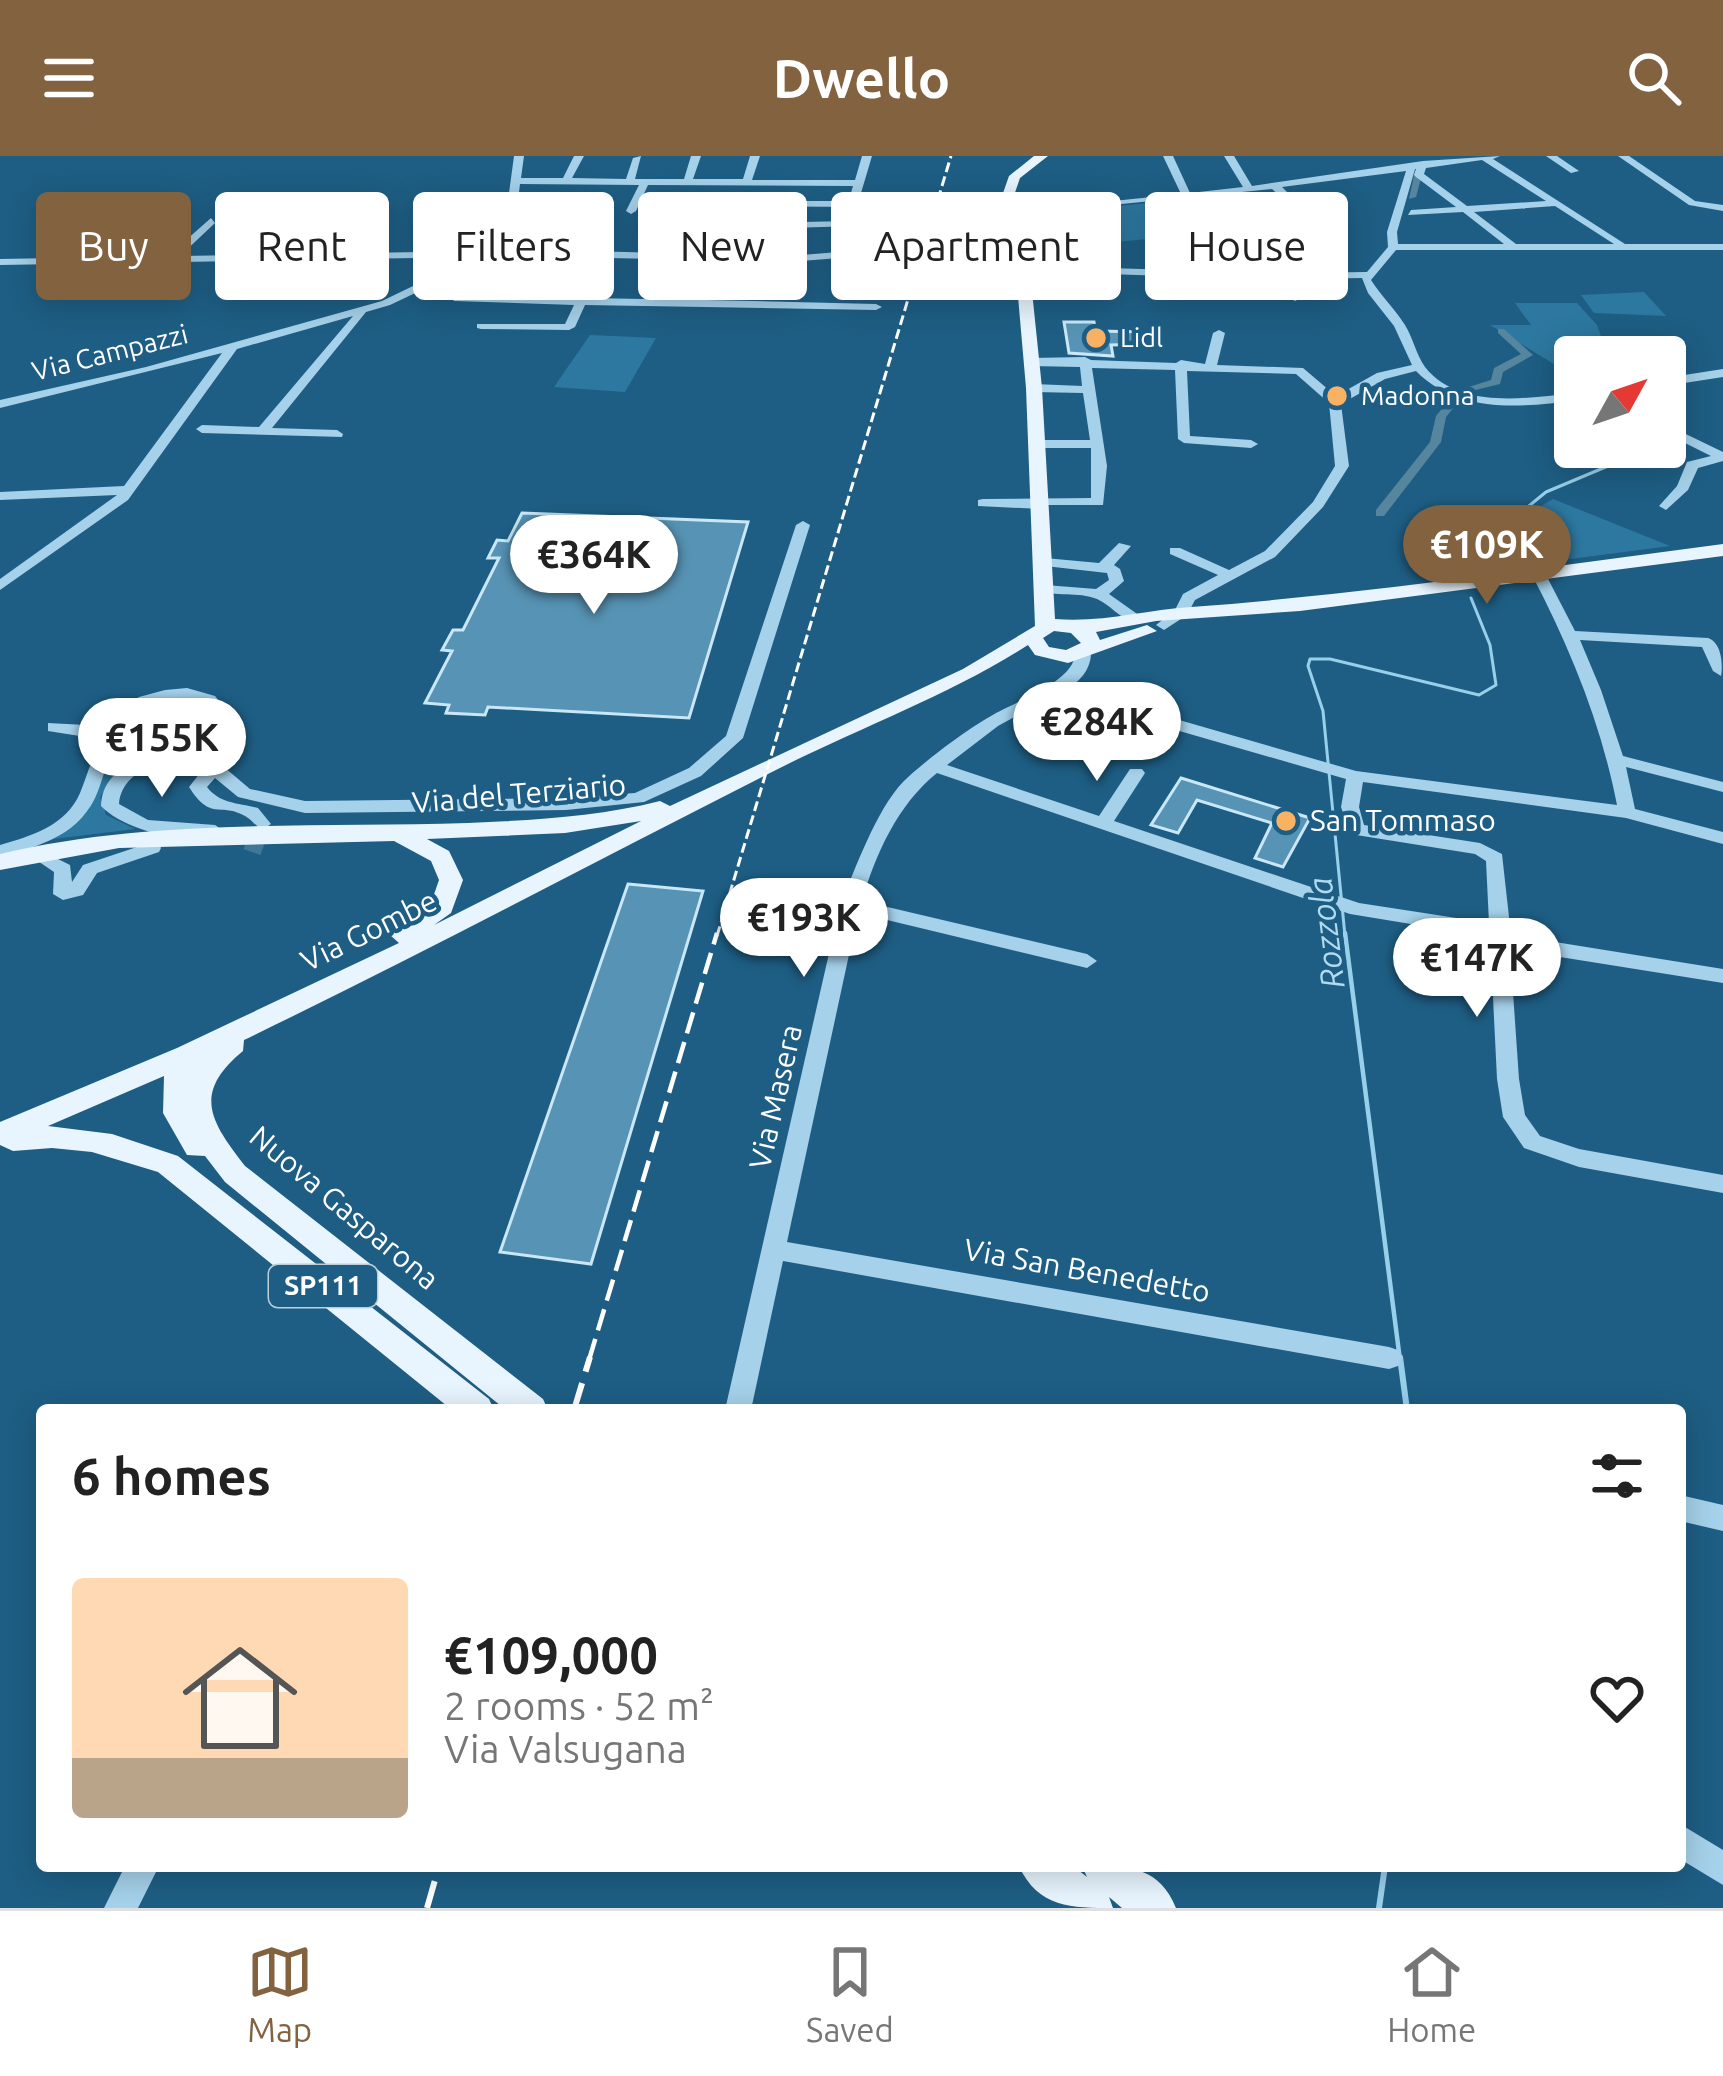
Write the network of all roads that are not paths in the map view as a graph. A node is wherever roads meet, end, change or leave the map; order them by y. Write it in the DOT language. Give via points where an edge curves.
graph roads {
  1 [pos="519,156"];
  2 [pos="579,156"];
  3 [pos="696,156"];
  4 [pos="755,156"];
  5 [pos="866,156"];
  6 [pos="1042,156"];
  7 [pos="1168,156"];
  8 [pos="1229,156"];
  9 [pos="1497,156"];
  10 [pos="1551,156"];
  11 [pos="1623,156"];
  12 [pos="1484,157"];
  13 [pos="638,158"];
  14 [pos="1339,160"];
  15 [pos="1423,164"];
  16 [pos="1407,166"];
  17 [pos="808,169"];
  18 [pos="1574,171"];
  19 [pos="1350,173"];
  20 [pos="1125,180"];
  21 [pos="566,181"];
  22 [pos="630,181"];
  23 [pos="645,181"];
  24 [pos="688,181"];
  25 [pos="747,181"];
  26 [pos="515,182"];
  27 [pos="805,182"];
  28 [pos="860,183"];
  29 [pos="1537,184"];
  30 [pos="1274,185"];
  31 [pos="1249,189"];
  32 [pos="514,192"];
  33 [pos="857,192"];
  34 [pos="1009,192"];
  35 [pos="1185,192"];
  36 [pos="1222,192"];
  37 [pos="1282,192"];
  38 [pos="1145,201"];
  39 [pos="1134,202"];
  40 [pos="1121,203"];
  41 [pos="1559,203"];
  42 [pos="1691,203"];
  43 [pos="1462,208"];
  44 [pos="1723,208"];
  45 [pos="631,212"];
  46 [pos="1412,213"];
  47 [pos="211,221"];
  48 [pos="1723,223"];
  49 [pos="1598,228"];
  50 [pos="1564,230"];
  51 [pos="1520,232"];
  52 [pos="1497,233"];
  53 [pos="191,240"];
  54 [pos="1511,244"];
  55 [pos="1623,244"];
  56 [pos="1723,247"];
  57 [pos="1393,248"];
  58 [pos="413,259"];
  59 [pos="191,261"];
  60 [pos="0,262"];
  61 [pos="36,262"];
  62 [pos="1348,275"];
  63 [pos="1370,275"];
  64 [pos="413,289"];
  65 [pos="482,300"];
  66 [pos="578,300"];
  67 [pos="701,300"];
  68 [pos="1025,300"];
  69 [pos="576,304"];
  70 [pos="699,305"];
  71 [pos="876,307"];
  72 [pos="361,313"];
  73 [pos="481,326"];
  74 [pos="1219,333"];
  75 [pos="232,348"];
  76 [pos="1085,361"];
  77 [pos="1031,362"];
  78 [pos="1181,364"];
  79 [pos="1211,365"];
  80 [pos="1418,367"];
  81 [pos="1723,373"];
  82 [pos="1686,379"];
  83 [pos="1034,388"];
  84 [pos="1089,390"];
  85 [pos="1554,399"];
  86 [pos="1335,402"];
  87 [pos="0,404"];
  88 [pos="202,429"];
  89 [pos="269,431"];
  90 [pos="338,434"];
  91 [pos="1686,438"];
  92 [pos="1038,444"];
  93 [pos="1096,444"];
  94 [pos="1251,444"];
  95 [pos="1723,457"];
  96 [pos="129,490"];
  97 [pos="0,496"];
  98 [pos="983,503"];
  99 [pos="1041,503"];
  100 [pos="1666,506"];
  101 [pos="803,526"];
  102 [pos="1124,546"];
  103 [pos="1456,550"];
  104 [pos="1723,550"];
  105 [pos="1175,551"];
  106 [pos="1045,562"];
  107 [pos="1105,565"];
  108 [pos="1539,574"];
  109 [pos="1229,575"];
  110 [pos="1467,583"];
  111 [pos="0,586"];
  112 [pos="1045,591"];
  113 [pos="1099,594"];
  114 [pos="1130,620"];
  115 [pos="1168,621"];
  116 [pos="1076,627"];
  117 [pos="1040,629"];
  118 [pos="1572,634"];
  119 [pos="1008,647"];
  120 [pos="1069,653"];
  121 [pos="1721,671"];
  122 [pos="970,673"];
  123 [pos="1062,685"];
  124 [pos="54,727"];
  125 [pos="115,732"];
  126 [pos="182,747"];
  127 [pos="1618,760"];
  128 [pos="215,766"];
  129 [pos="932,766"];
  130 [pos="1337,771"];
  131 [pos="1136,773"];
  132 [pos="727,786"];
  133 [pos="1723,787"];
  134 [pos="1627,812"];
  135 [pos="262,824"];
  136 [pos="1102,825"];
  137 [pos="233,832"];
  138 [pos="393,835"];
  139 [pos="313,836"];
  140 [pos="1723,838"];
  141 [pos="152,848"];
  142 [pos="13,856"];
  143 [pos="441,856"];
  144 [pos="850,905"];
  145 [pos="445,931"];
  146 [pos="1503,936"];
  147 [pos="1087,961"];
  148 [pos="369,969"];
  149 [pos="1723,976"];
  150 [pos="254,1007"];
  151 [pos="188,1055"];
  152 [pos="0,1136"];
  153 [pos="235,1174"];
  154 [pos="1723,1184"];
  155 [pos="773,1249"];
  156 [pos="1389,1358"];
  157 [pos="469,1404"];
  158 [pos="523,1404"];
  159 [pos="740,1404"];
  160 [pos="1686,1509"];
  161 [pos="1723,1518"];
  162 [pos="1686,1844"];
  163 [pos="1723,1869"];
  164 [pos="139,1872"];
  165 [pos="1047,1872"];
  166 [pos="1111,1872"];
  167 [pos="120,1908"];
  168 [pos="1092,1908"];
  169 [pos="1156,1908"];
  1 -- 26 [label="street"];
  2 -- 21 [label="street"];
  3 -- 24 [label="street"];
  4 -- 25 [label="street"];
  5 -- 28 [label="street"];
  6 -- 34 [label="main road" via="1015,176"];
  7 -- 35 [label="street"];
  8 -- 31 [label="street"];
  9 -- 12 [label="street"];
  9 -- 29 [label="street"];
  10 -- 18 [label="street"];
  11 -- 42 [label="street"];
  12 -- 15 [label="street"];
  12 -- 29 [label="street"];
  13 -- 22 [label="street"];
  14 -- 19 [label="street"];
  15 -- 16 [label="street"];
  15 -- 43 [label="street" via="1419,175"];
  16 -- 19 [label="street"];
  16 -- 57 [label="street"];
  17 -- 27 [label="street"];
  19 -- 30 [label="street"];
  20 -- 39 [label="street"];
  21 -- 22 [label="street"];
  21 -- 26 [label="street"];
  22 -- 23 [label="street"];
  23 -- 24 [label="street"];
  23 -- 45 [label="street"];
  24 -- 25 [label="street"];
  25 -- 27 [label="street"];
  26 -- 32 [label="street"];
  27 -- 28 [label="street"];
  28 -- 33 [label="street"];
  29 -- 41 [label="street"];
  30 -- 31 [label="street"];
  30 -- 37 [label="street"];
  31 -- 36 [label="street"];
  38 -- 39 [label="street"];
  39 -- 40 [label="street"];
  41 -- 43 [label="street"];
  41 -- 49 [label="street"];
  42 -- 44 [label="street"];
  42 -- 48 [label="street"];
  43 -- 46 [label="street"];
  43 -- 52 [label="street"];
  47 -- 53 [label="street"];
  49 -- 50 [label="street"];
  49 -- 55 [label="street"];
  51 -- 52 [label="street"];
  52 -- 54 [label="street"];
  54 -- 55 [label="street"];
  54 -- 57 [label="street"];
  55 -- 56 [label="street"];
  57 -- 63 [label="street"];
  58 -- 59 [label="street"];
  60 -- 61 [label="street"];
  62 -- 63 [label="street"];
  63 -- 80 [label="street"];
  64 -- 72 [label="street, Via Campazzi"];
  65 -- 69 [label="street"];
  66 -- 69 [label="street"];
  67 -- 70 [label="street"];
  68 -- 77 [label="main road"];
  69 -- 70 [label="street"];
  69 -- 73 [label="street" via="569,327"];
  70 -- 71 [label="street"];
  72 -- 75 [label="street, Via Campazzi"];
  72 -- 89 [label="street"];
  74 -- 79 [label="street"];
  75 -- 87 [label="street, Via Campazzi"];
  75 -- 96 [label="street, Via Campazzi"];
  76 -- 77 [label="street"];
  76 -- 78 [label="street"];
  76 -- 84 [label="street"];
  77 -- 83 [label="main road"];
  78 -- 79 [label="street"];
  78 -- 94 [label="street" via="1184,439"];
  79 -- 86 [label="street" via="1304,372"];
  80 -- 85 [label="street" via="1459,394"];
  80 -- 86 [label="street" via="1381,376"];
  81 -- 82 [label="street"];
  83 -- 84 [label="street"];
  83 -- 92 [label="main road"];
  84 -- 93 [label="street"];
  86 -- 109 [label="street" via="1343,454 1333,482 1270,554"];
  88 -- 89 [label="street"];
  89 -- 90 [label="street"];
  91 -- 95 [label="street"];
  92 -- 93 [label="street"];
  92 -- 99 [label="main road"];
  93 -- 99 [label="street" via="1098,502"];
  95 -- 100 [label="street" via="1692,465"];
  96 -- 97 [label="street"];
  96 -- 111 [label="street, Via Campazzi"];
  98 -- 99 [label="street"];
  99 -- 106 [label="main road"];
  101 -- 128 [label="street" via="734,738 671,785 600,802 305,807 244,793"];
  102 -- 107 [label="street"];
  103 -- 110 [label="street"];
  104 -- 108 [label="main road"];
  105 -- 109 [label="street"];
  106 -- 107 [label="street"];
  106 -- 112 [label="main road"];
  107 -- 113 [label="street" via="1119,575"];
  108 -- 110 [label="main road"];
  108 -- 118 [label="street"];
  109 -- 115 [label="street" via="1188,597"];
  110 -- 115 [label="main road"];
  112 -- 113 [label="street"];
  112 -- 116 [label="main road"];
  112 -- 117 [label="main road"];
  112 -- 119 [label="main road"];
  113 -- 114 [label="street"];
  114 -- 115 [label="main road"];
  114 -- 116 [label="main road"];
  115 -- 120 [label="main road"];
  116 -- 117 [label="main road"];
  116 -- 120 [label="main road" via="1091,640"];
  117 -- 119 [label="main road"];
  117 -- 120 [label="main road" via="1033,643"];
  118 -- 121 [label="street" via="1708,643"];
  118 -- 127 [label="street"];
  119 -- 122 [label="main road"];
  120 -- 122 [label="main road"];
  120 -- 123 [label="street"];
  122 -- 132 [label="main road, Via Gombe"];
  123 -- 129 [label="street, Via Masera"];
  123 -- 130 [label="street"];
  124 -- 125 [label="street"];
  125 -- 126 [label="street" via="145,752"];
  125 -- 126 [label="street" via="148,699 199,695 215,704 218,719"];
  125 -- 142 [label="street" via="75,820"];
  126 -- 128 [label="street"];
  126 -- 137 [label="street, Via del Terziario" via="118,780 110,806 145,825"];
  127 -- 133 [label="street"];
  127 -- 134 [label="street"];
  128 -- 135 [label="street" via="198,787 205,800 252,812"];
  129 -- 136 [label="street"];
  129 -- 144 [label="street, Via Masera" via="894,807"];
  130 -- 134 [label="street"];
  130 -- 146 [label="street" via="1356,830 1492,853"];
  131 -- 136 [label="street"];
  132 -- 138 [label="main road, Via del Terziario" via="595,822"];
  132 -- 145 [label="main road, Via Gombe"];
  134 -- 140 [label="street"];
  136 -- 146 [label="street" via="1357,909"];
  137 -- 139 [label="main road, Via del Terziario"];
  137 -- 142 [label="main road, Via del Terziario"];
  138 -- 139 [label="main road, Via del Terziario"];
  138 -- 143 [label="main road"];
  139 -- 141 [label="main road, Via del Terziario"];
  141 -- 142 [label="main road, Via del Terziario"];
  141 -- 142 [label="street" via="90,869 70,892 63,869"];
  143 -- 145 [label="main road" via="467,897"];
  143 -- 150 [label="main road" via="451,891 435,914"];
  144 -- 147 [label="street"];
  144 -- 155 [label="street, Via Masera"];
  145 -- 148 [label="main road, Via Gombe"];
  146 -- 149 [label="street"];
  146 -- 154 [label="street" via="1508,1079 1514,1118 1532,1142"];
  148 -- 151 [label="main road, Via Gombe"];
  148 -- 153 [label="main road, Nuova Gasparona / SP111" via="211,1062 196,1113"];
  150 -- 151 [label="main road"];
  150 -- 152 [label="main road"];
  151 -- 152 [label="main road, Via Gombe"];
  151 -- 153 [label="main road, SP111" via="173,1089 182,1126"];
  152 -- 157 [label="main road, SP111" via="82,1141 168,1164"];
  153 -- 158 [label="main road, Nuova Gasparona / SP111"];
  155 -- 156 [label="street, Via San Benedetto"];
  155 -- 159 [label="street, Via Masera"];
  160 -- 161 [label="street"];
  162 -- 163 [label="street"];
  164 -- 167 [label="street"];
  165 -- 168 [label="main road"];
  166 -- 169 [label="main road"];
}
